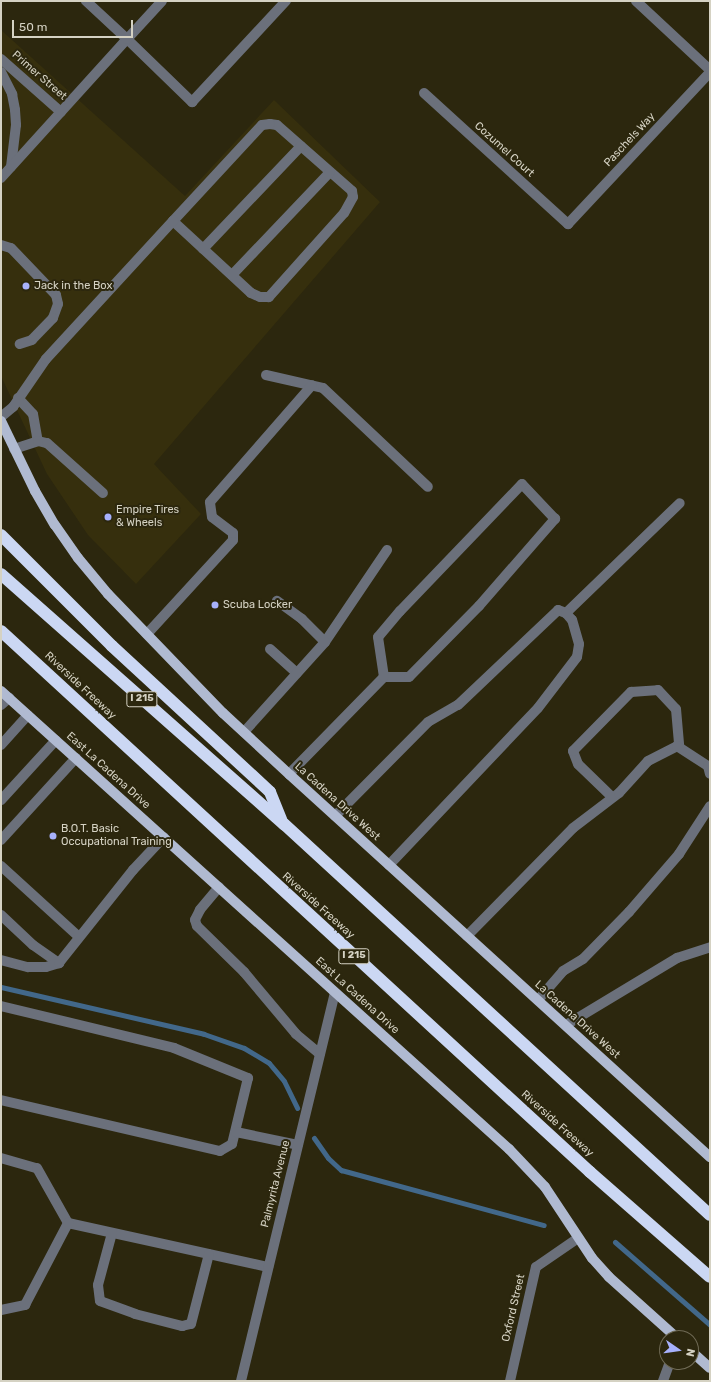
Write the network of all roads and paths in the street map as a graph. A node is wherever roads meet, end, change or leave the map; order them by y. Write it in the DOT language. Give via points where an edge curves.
graph roads {
  1 [pos="86,1"];
  2 [pos="162,1"];
  3 [pos="286,1"];
  4 [pos="636,1"];
  5 [pos="127,39"];
  6 [pos="1,59"];
  7 [pos="710,71"];
  8 [pos="1,72"];
  9 [pos="424,93"];
  10 [pos="61,112"];
  11 [pos="301,146"];
  12 [pos="10,167"];
  13 [pos="330,172"];
  14 [pos="1,178"];
  15 [pos="173,221"];
  16 [pos="568,224"];
  17 [pos="1,245"];
  18 [pos="203,248"];
  19 [pos="232,275"];
  20 [pos="20,344"];
  21 [pos="266,375"];
  22 [pos="312,385"];
  23 [pos="18,398"];
  24 [pos="1,418"];
  25 [pos="1,421"];
  26 [pos="38,441"];
  27 [pos="14,448"];
  28 [pos="428,487"];
  29 [pos="103,493"];
  30 [pos="680,503"];
  31 [pos="1,535"];
  32 [pos="387,550"];
  33 [pos="1,574"];
  34 [pos="277,601"];
  35 [pos="566,613"];
  36 [pos="1,630"];
  37 [pos="147,634"];
  38 [pos="325,642"];
  39 [pos="270,649"];
  40 [pos="297,673"];
  41 [pos="384,677"];
  42 [pos="1,691"];
  43 [pos="9,698"];
  44 [pos="1,706"];
  45 [pos="28,715"];
  46 [pos="244,732"];
  47 [pos="56,740"];
  48 [pos="1,745"];
  49 [pos="679,747"];
  50 [pos="76,758"];
  51 [pos="289,774"];
  52 [pos="710,774"];
  53 [pos="612,797"];
  54 [pos="1,800"];
  55 [pos="710,806"];
  56 [pos="334,816"];
  57 [pos="284,824"];
  58 [pos="164,837"];
  59 [pos="1,840"];
  60 [pos="389,865"];
  61 [pos="1,866"];
  62 [pos="219,887"];
  63 [pos="1,915"];
  64 [pos="467,936"];
  65 [pos="79,937"];
  66 [pos="710,946"];
  67 [pos="1,960"];
  68 [pos="59,963"];
  69 [pos="335,993"];
  70 [pos="538,1000"];
  71 [pos="1,1006"];
  72 [pos="566,1025"];
  73 [pos="320,1054"];
  74 [pos="1,1100"];
  75 [pos="236,1132"];
  76 [pos="298,1145"];
  77 [pos="710,1157"];
  78 [pos="1,1158"];
  79 [pos="710,1215"];
  80 [pos="68,1223"];
  81 [pos="112,1233"];
  82 [pos="578,1238"];
  83 [pos="209,1254"];
  84 [pos="268,1267"];
  85 [pos="710,1277"];
  86 [pos="1,1310"];
  87 [pos="668,1330"];
  88 [pos="699,1358"];
  89 [pos="710,1368"];
  90 [pos="667,1370"];
  91 [pos="241,1381"];
  92 [pos="510,1381"];
  93 [pos="663,1381"];
  1 -- 5 [label="street"];
  2 -- 5 [label="street"];
  3 -- 5 [label="street" via="192,102"];
  4 -- 7 [label="street"];
  5 -- 10 [label="street"];
  6 -- 10 [label="street, Primer Street"];
  7 -- 16 [label="street, Paschels Way"];
  8 -- 12 [label="street" via="12,94 15,110 16,125"];
  9 -- 16 [label="street, Cozumel Court"];
  10 -- 12 [label="street"];
  11 -- 13 [label="street"];
  11 -- 15 [label="street" via="278,125 262,125"];
  11 -- 18 [label="street"];
  12 -- 14 [label="street"];
  13 -- 19 [label="street"];
  13 -- 19 [label="street" via="352,191 350,206 269,297 260,298 251,293"];
  15 -- 18 [label="street"];
  15 -- 23 [label="street" via="46,359"];
  17 -- 20 [label="street" via="11,248 56,295 58,304 53,318 32,340"];
  18 -- 19 [label="street"];
  21 -- 22 [label="street"];
  22 -- 28 [label="street" via="323,388"];
  22 -- 37 [label="street" via="210,502 212,517 233,532 233,540"];
  23 -- 24 [label="street"];
  23 -- 26 [label="street" via="33,414"];
  25 -- 27 [label="main road, La Cadena Drive West"];
  26 -- 27 [label="street"];
  26 -- 29 [label="street" via="55,449"];
  27 -- 37 [label="main road, La Cadena Drive West" via="35,491 78,558"];
  30 -- 35 [label="street"];
  31 -- 57 [label="highway" via="112,646 270,792"];
  32 -- 38 [label="street"];
  33 -- 57 [label="highway, I 215"];
  34 -- 38 [label="street" via="302,619"];
  35 -- 56 [label="street" via="558,610 458,704 428,722"];
  35 -- 60 [label="street" via="572,620 579,644 577,657 538,708"];
  36 -- 85 [label="highway, Riverside Freeway / I 215" via="590,1172"];
  37 -- 46 [label="main road, La Cadena Drive West"];
  38 -- 40 [label="street"];
  39 -- 40 [label="street"];
  40 -- 46 [label="street"];
  41 -- 41 [label="street" via="409,677 478,606 555,519 522,484 378,637"];
  41 -- 51 [label="street"];
  42 -- 43 [label="main road, East La Cadena Drive"];
  43 -- 44 [label="street"];
  43 -- 45 [label="main road, East La Cadena Drive"];
  45 -- 47 [label="main road, East La Cadena Drive"];
  45 -- 48 [label="street"];
  46 -- 51 [label="main road, La Cadena Drive West"];
  47 -- 50 [label="main road, East La Cadena Drive"];
  47 -- 54 [label="street"];
  49 -- 52 [label="street" via="708,766"];
  49 -- 53 [label="street" via="648,761"];
  49 -- 53 [label="street" via="676,709 658,690 631,692 572,751 578,764"];
  50 -- 58 [label="main road, East La Cadena Drive"];
  50 -- 59 [label="street"];
  51 -- 56 [label="main road, La Cadena Drive West"];
  53 -- 64 [label="street" via="573,828"];
  55 -- 70 [label="street" via="679,854 628,912 583,959 563,971"];
  56 -- 60 [label="main road, La Cadena Drive West"];
  57 -- 79 [label="highway, I 215"];
  58 -- 62 [label="main road, East La Cadena Drive"];
  58 -- 65 [label="street"];
  60 -- 64 [label="main road, La Cadena Drive West"];
  61 -- 65 [label="street"];
  62 -- 69 [label="main road, East La Cadena Drive"];
  62 -- 73 [label="street" via="200,910 195,920 197,926 244,972 296,1034"];
  63 -- 68 [label="street" via="33,945"];
  64 -- 70 [label="main road, La Cadena Drive West"];
  65 -- 68 [label="street"];
  66 -- 72 [label="street" via="677,958"];
  67 -- 68 [label="street" via="28,967 46,967"];
  69 -- 73 [label="street, Palmyrita Avenue"];
  69 -- 82 [label="main road, East La Cadena Drive" via="509,1149 545,1187"];
  70 -- 72 [label="main road, La Cadena Drive West"];
  71 -- 75 [label="street" via="174,1048 248,1078"];
  72 -- 77 [label="main road, La Cadena Drive West"];
  73 -- 76 [label="street, Palmyrita Avenue"];
  74 -- 75 [label="street" via="220,1151 232,1144"];
  75 -- 76 [label="street"];
  76 -- 84 [label="street, Palmyrita Avenue"];
  78 -- 80 [label="street" via="37,1168"];
  80 -- 81 [label="street"];
  80 -- 86 [label="street" via="25,1305"];
  81 -- 83 [label="street"];
  81 -- 83 [label="street" via="98,1285 100,1301 135,1314 182,1326 191,1324"];
  82 -- 87 [label="main road, East La Cadena Drive" via="609,1277"];
  82 -- 92 [label="street, Oxford Street" via="536,1267"];
  83 -- 84 [label="street"];
  84 -- 91 [label="street, Palmyrita Avenue"];
  88 -- 89 [label="main road"];
  90 -- 93 [label="street"];
}
